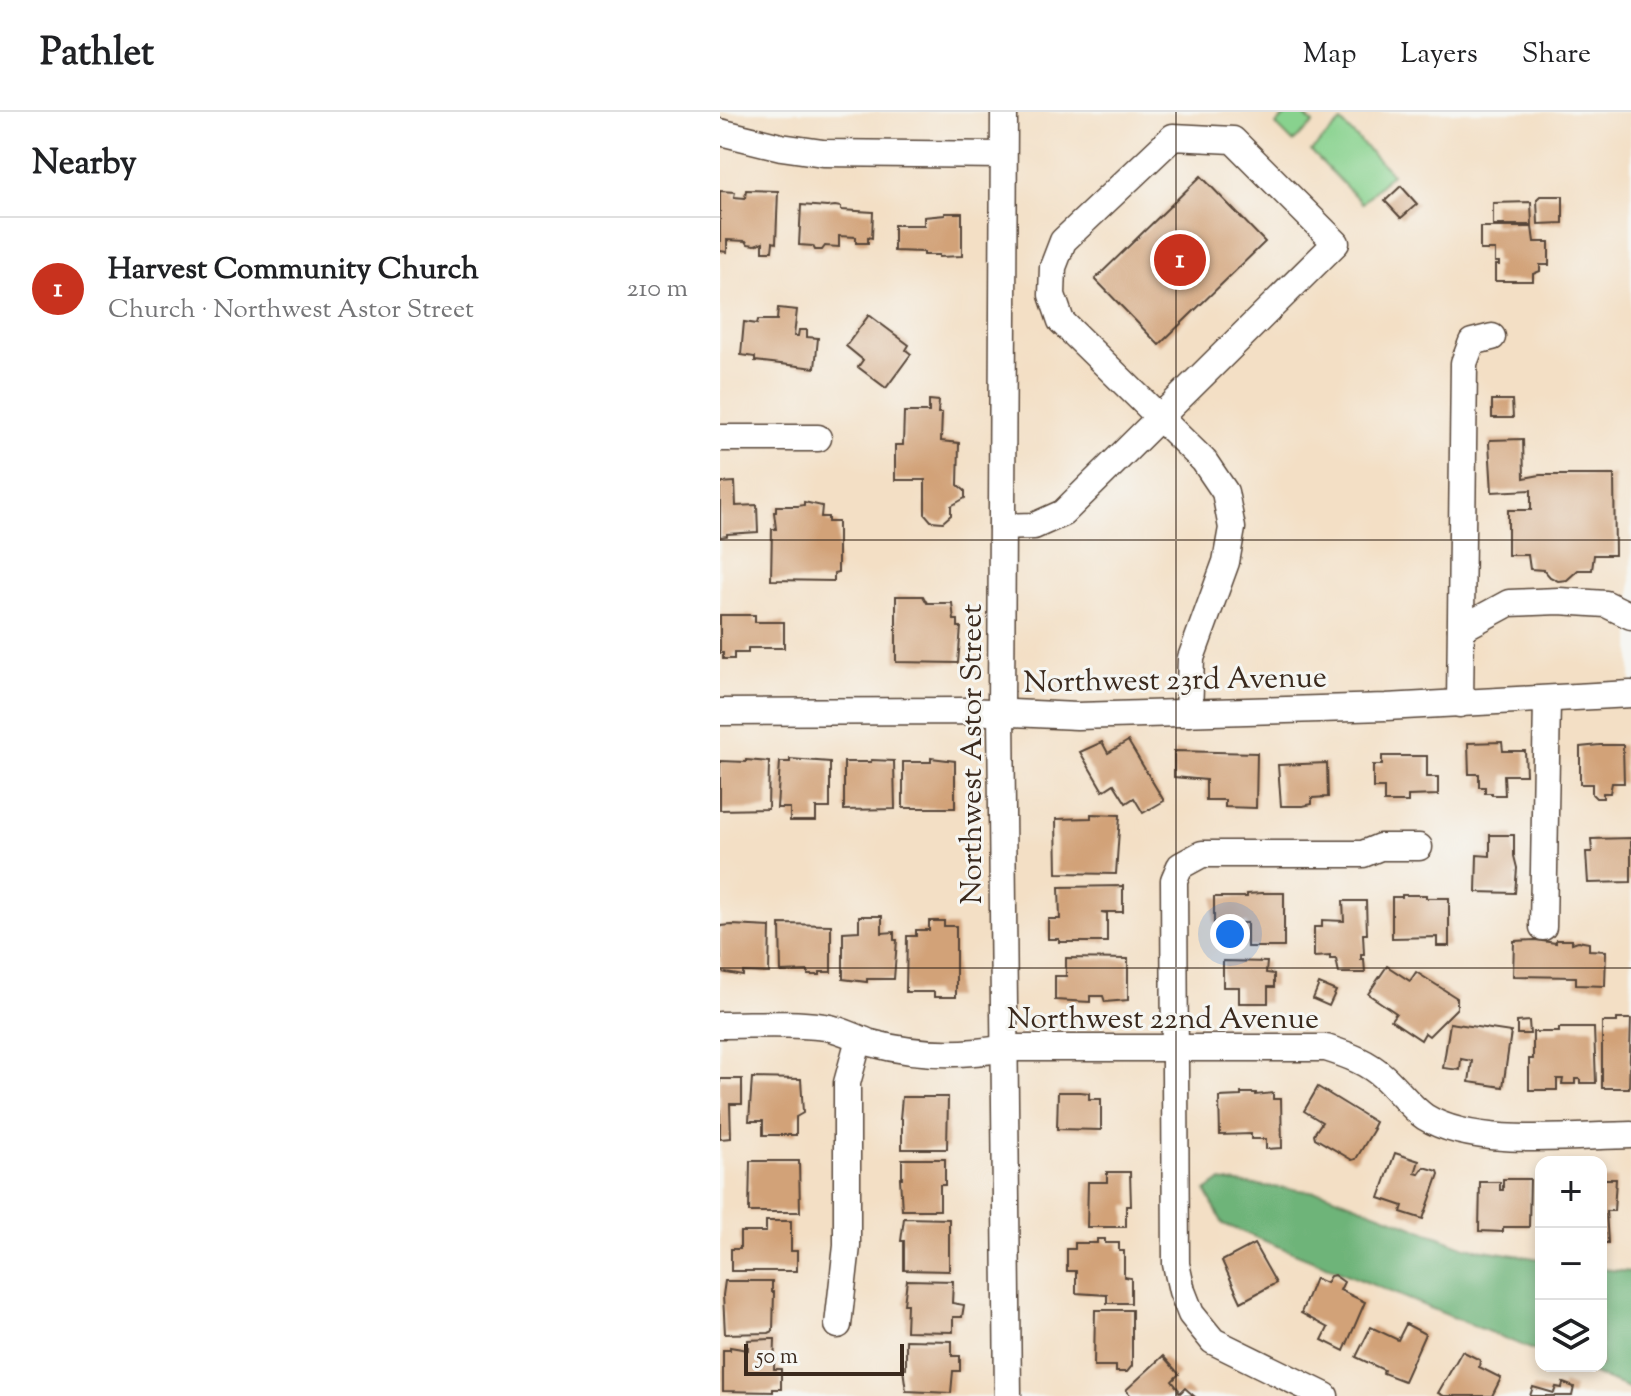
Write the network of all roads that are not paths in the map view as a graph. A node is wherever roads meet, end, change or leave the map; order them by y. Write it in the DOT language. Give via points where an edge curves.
graph roads {
  1 [pos="1004,112"];
  2 [pos="720,132"];
  3 [pos="1003,155"];
  4 [pos="1492,337"];
  5 [pos="1161,417"];
  6 [pos="720,438"];
  7 [pos="818,438"];
  8 [pos="1002,527"];
  9 [pos="1631,616"];
  10 [pos="1461,629"];
  11 [pos="1631,694"];
  12 [pos="1547,700"];
  13 [pos="1460,704"];
  14 [pos="720,712"];
  15 [pos="1001,713"];
  16 [pos="1189,713"];
  17 [pos="1419,847"];
  18 [pos="1543,927"];
  19 [pos="720,1025"];
  20 [pos="859,1039"];
  21 [pos="1006,1048"];
  22 [pos="1173,1050"];
  23 [pos="1631,1135"];
  24 [pos="838,1325"];
  25 [pos="1008,1396"];
  26 [pos="1325,1396"];
  1 -- 3 [label="street, Northwest Astor Street"];
  2 -- 3 [label="street" via="823,153"];
  3 -- 8 [label="street, Northwest Astor Street"];
  4 -- 10 [label="street" via="1472,342 1464,363"];
  5 -- 5 [label="street" via="1336,243 1233,140 1173,137 1063,241 1053,267 1052,295 1061,321"];
  5 -- 8 [label="street" via="1063,513 1034,526"];
  5 -- 16 [label="street" via="1204,461 1225,492 1232,528 1226,562 1191,658"];
  6 -- 7 [label="street"];
  8 -- 15 [label="street, Northwest Astor Street"];
  9 -- 10 [label="street" via="1606,604 1509,603"];
  10 -- 13 [label="street"];
  11 -- 12 [label="street, Northwest 23rd Avenue"];
  12 -- 13 [label="street, Northwest 23rd Avenue"];
  12 -- 18 [label="street"];
  13 -- 16 [label="street, Northwest 23rd Avenue"];
  14 -- 15 [label="street, Northwest 23rd Avenue"];
  15 -- 16 [label="street, Northwest 23rd Avenue"];
  15 -- 21 [label="street, Northwest Astor Street"];
  17 -- 22 [label="street" via="1380,847 1363,854 1202,854 1180,866 1172,893"];
  19 -- 20 [label="street, Northwest 22nd Avenue" via="828,1027"];
  20 -- 21 [label="street, Northwest 22nd Avenue" via="902,1050 969,1054"];
  20 -- 24 [label="street" via="847,1083 847,1246"];
  21 -- 22 [label="street, Northwest 22nd Avenue"];
  21 -- 25 [label="street, Northwest Astor Street"];
  22 -- 23 [label="street, Northwest 22nd Avenue" via="1326,1048 1357,1058 1423,1116 1455,1131 1490,1137"];
  22 -- 26 [label="street" via="1176,1264 1191,1314 1213,1341"];
}
